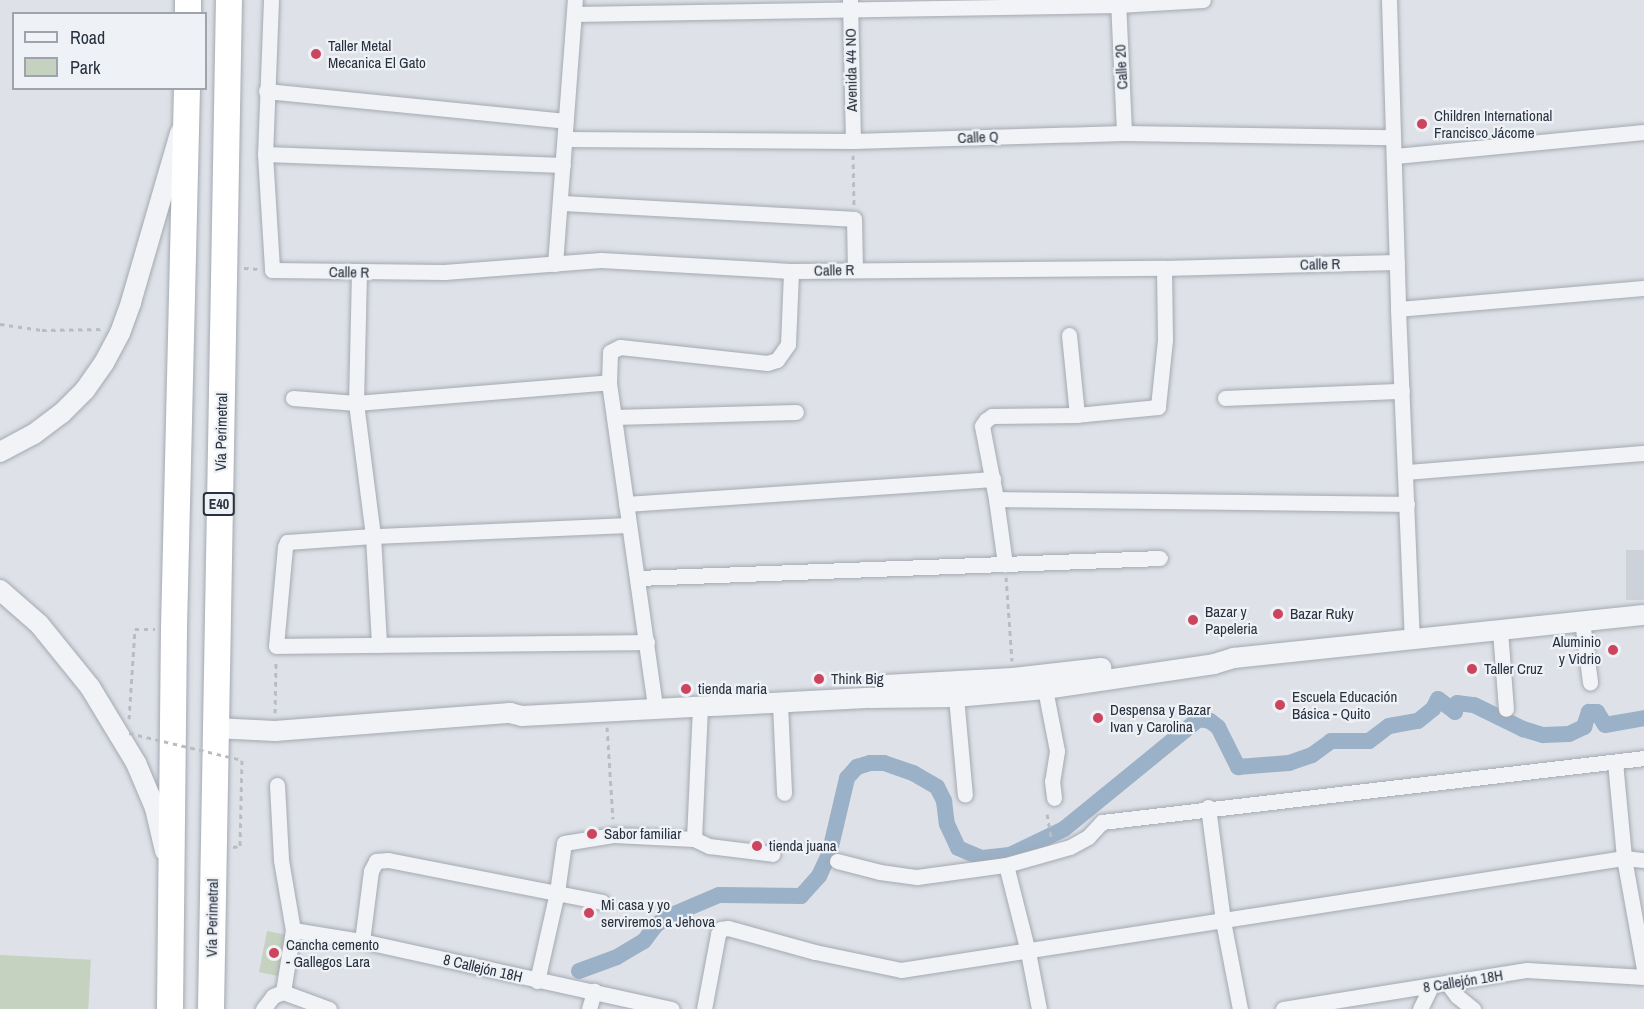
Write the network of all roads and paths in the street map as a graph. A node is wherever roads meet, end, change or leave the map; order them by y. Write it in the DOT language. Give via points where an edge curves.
graph roads {
  1 [pos="271,0"];
  2 [pos="1203,0"];
  3 [pos="1389,0"];
  4 [pos="1118,3"];
  5 [pos="850,4"];
  6 [pos="232,7"];
  7 [pos="574,7"];
  8 [pos="266,91"];
  9 [pos="187,98"];
  10 [pos="566,121"];
  11 [pos="1644,132"];
  12 [pos="1124,133"];
  13 [pos="1392,137"];
  14 [pos="565,139"];
  15 [pos="853,141"];
  16 [pos="265,154"];
  17 [pos="1395,156"];
  18 [pos="563,165"];
  19 [pos="561,203"];
  20 [pos="854,219"];
  21 [pos="1396,262"];
  22 [pos="555,264"];
  23 [pos="224,267"];
  24 [pos="1164,268"];
  25 [pos="272,270"];
  26 [pos="855,270"];
  27 [pos="791,271"];
  28 [pos="359,272"];
  29 [pos="1644,288"];
  30 [pos="1398,309"];
  31 [pos="0,324"];
  32 [pos="106,328"];
  33 [pos="1069,335"];
  34 [pos="609,382"];
  35 [pos="1402,391"];
  36 [pos="1225,398"];
  37 [pos="293,399"];
  38 [pos="356,403"];
  39 [pos="796,412"];
  40 [pos="1077,415"];
  41 [pos="614,417"];
  42 [pos="0,452"];
  43 [pos="1644,453"];
  44 [pos="1406,472"];
  45 [pos="993,479"];
  46 [pos="996,499"];
  47 [pos="626,504"];
  48 [pos="1407,504"];
  49 [pos="628,525"];
  50 [pos="373,536"];
  51 [pos="1160,558"];
  52 [pos="1005,564"];
  53 [pos="638,578"];
  54 [pos="0,590"];
  55 [pos="1644,615"];
  56 [pos="1582,621"];
  57 [pos="135,629"];
  58 [pos="1500,630"];
  59 [pos="1412,639"];
  60 [pos="646,642"];
  61 [pos="379,645"];
  62 [pos="276,646"];
  63 [pos="1234,658"];
  64 [pos="1013,678"];
  65 [pos="1590,682"];
  66 [pos="1045,689"];
  67 [pos="871,692"];
  68 [pos="956,697"];
  69 [pos="654,699"];
  70 [pos="780,704"];
  71 [pos="700,707"];
  72 [pos="1506,709"];
  73 [pos="606,710"];
  74 [pos="510,713"];
  75 [pos="120,721"];
  76 [pos="214,728"];
  77 [pos="275,731"];
  78 [pos="129,733"];
  79 [pos="1644,758"];
  80 [pos="1615,762"];
  81 [pos="277,785"];
  82 [pos="784,793"];
  83 [pos="965,795"];
  84 [pos="1054,798"];
  85 [pos="1208,807"];
  86 [pos="614,835"];
  87 [pos="694,839"];
  88 [pos="240,846"];
  89 [pos="773,854"];
  90 [pos="1624,858"];
  91 [pos="1644,860"];
  92 [pos="837,861"];
  93 [pos="1006,865"];
  94 [pos="557,892"];
  95 [pos="602,902"];
  96 [pos="172,906"];
  97 [pos="1223,921"];
  98 [pos="293,930"];
  99 [pos="362,940"];
  100 [pos="1028,952"];
  101 [pos="1644,969"];
  102 [pos="1644,977"];
  103 [pos="537,981"];
  104 [pos="1448,984"];
  105 [pos="1431,986"];
  106 [pos="594,991"];
  107 [pos="283,992"];
  108 [pos="170,1009"];
  109 [pos="211,1009"];
  110 [pos="263,1009"];
  111 [pos="329,1009"];
  112 [pos="589,1009"];
  113 [pos="672,1009"];
  114 [pos="704,1009"];
  115 [pos="1039,1009"];
  116 [pos="1240,1009"];
  117 [pos="1283,1009"];
  118 [pos="1420,1009"];
  119 [pos="1473,1009"];
  1 -- 8 [label="street"];
  2 -- 4 [label="street"];
  3 -- 13 [label="street"];
  4 -- 5 [label="street"];
  4 -- 12 [label="street, Calle 20"];
  5 -- 7 [label="street"];
  5 -- 15 [label="street, Avenida 44 NO"];
  6 -- 23 [label="highway, Vía Perimetral / E40"];
  7 -- 10 [label="street"];
  8 -- 10 [label="street"];
  8 -- 16 [label="street"];
  9 -- 42 [label="street" via="131,302 115,343 85,390 61,414"];
  9 -- 96 [label="highway" via="174,628"];
  10 -- 14 [label="street"];
  11 -- 17 [label="street"];
  12 -- 13 [label="street, Calle Q"];
  12 -- 15 [label="street, Calle Q"];
  13 -- 17 [label="street"];
  14 -- 15 [label="street, Calle Q"];
  14 -- 18 [label="street"];
  15 -- 20 [label="path"];
  16 -- 18 [label="street"];
  16 -- 25 [label="street"];
  17 -- 21 [label="street"];
  18 -- 19 [label="street"];
  19 -- 20 [label="street"];
  19 -- 22 [label="street"];
  20 -- 26 [label="street"];
  21 -- 24 [label="street, Calle R"];
  21 -- 30 [label="street"];
  22 -- 27 [label="street, Calle R" via="601,260"];
  22 -- 28 [label="street, Calle R" via="444,272"];
  23 -- 25 [label="path"];
  23 -- 76 [label="highway, Vía Perimetral / E40"];
  24 -- 26 [label="street, Calle R"];
  24 -- 40 [label="street" via="1166,340 1158,407"];
  25 -- 28 [label="street, Calle R"];
  26 -- 27 [label="street, Calle R"];
  27 -- 34 [label="street" via="788,344 777,360 767,363 620,347 610,352"];
  28 -- 38 [label="street"];
  29 -- 30 [label="street"];
  30 -- 35 [label="street"];
  31 -- 32 [label="path" via="42,330"];
  33 -- 40 [label="street"];
  34 -- 38 [label="street"];
  34 -- 41 [label="street"];
  35 -- 36 [label="street"];
  35 -- 44 [label="street"];
  37 -- 38 [label="street"];
  38 -- 50 [label="street"];
  39 -- 41 [label="street"];
  40 -- 45 [label="street" via="986,420 982,426"];
  41 -- 47 [label="street"];
  43 -- 44 [label="street"];
  44 -- 48 [label="street"];
  45 -- 46 [label="street"];
  45 -- 47 [label="street"];
  46 -- 48 [label="street"];
  46 -- 52 [label="street"];
  47 -- 49 [label="street"];
  48 -- 59 [label="street"];
  49 -- 50 [label="street"];
  49 -- 53 [label="street"];
  50 -- 61 [label="street"];
  50 -- 62 [label="street" via="287,543"];
  51 -- 52 [label="street"];
  52 -- 53 [label="street"];
  52 -- 64 [label="path"];
  53 -- 60 [label="street"];
  54 -- 75 [label="street" via="39,624"];
  55 -- 56 [label="street"];
  56 -- 58 [label="street"];
  56 -- 65 [label="street"];
  57 -- 75 [label="path"];
  58 -- 59 [label="street"];
  58 -- 72 [label="street"];
  59 -- 63 [label="street"];
  60 -- 61 [label="street"];
  60 -- 69 [label="street"];
  61 -- 62 [label="street"];
  62 -- 77 [label="path"];
  63 -- 64 [label="street" via="1210,655"];
  63 -- 66 [label="street"];
  64 -- 67 [label="street"];
  66 -- 68 [label="street"];
  66 -- 84 [label="street" via="1057,751 1052,781"];
  67 -- 68 [label="street"];
  67 -- 69 [label="street"];
  67 -- 70 [label="street"];
  68 -- 83 [label="street"];
  69 -- 74 [label="street" via="522,706"];
  70 -- 71 [label="street"];
  70 -- 82 [label="street"];
  71 -- 73 [label="street"];
  71 -- 87 [label="street"];
  73 -- 74 [label="street" via="522,716"];
  73 -- 86 [label="path"];
  74 -- 77 [label="street"];
  75 -- 96 [label="street" via="155,808"];
  76 -- 77 [label="street"];
  76 -- 109 [label="highway, Vía Perimetral / E40"];
  78 -- 88 [label="path, bridge" via="242,760"];
  79 -- 80 [label="street"];
  80 -- 85 [label="street"];
  80 -- 90 [label="street"];
  81 -- 98 [label="street" via="281,860"];
  85 -- 93 [label="street" via="1102,822 1088,837 1070,847"];
  85 -- 97 [label="street"];
  86 -- 87 [label="street"];
  86 -- 94 [label="street" via="564,843"];
  87 -- 89 [label="street" via="709,846"];
  90 -- 91 [label="street"];
  90 -- 97 [label="street"];
  90 -- 101 [label="street"];
  92 -- 93 [label="street" via="917,877"];
  93 -- 100 [label="street"];
  94 -- 95 [label="street"];
  94 -- 99 [label="street" via="388,860 376,861 371,871"];
  94 -- 103 [label="street"];
  96 -- 108 [label="highway"];
  97 -- 100 [label="street"];
  97 -- 116 [label="street"];
  98 -- 99 [label="street, 8 Callejón 18H"];
  98 -- 107 [label="street"];
  99 -- 103 [label="street, 8 Callejón 18H"];
  100 -- 114 [label="street" via="901,970 721,929"];
  100 -- 115 [label="street"];
  102 -- 104 [label="street, 8 Callejón 18H" via="1527,970"];
  103 -- 106 [label="street, 8 Callejón 18H"];
  104 -- 105 [label="street, 8 Callejón 18H"];
  104 -- 119 [label="street"];
  105 -- 117 [label="street, 8 Callejón 18H"];
  105 -- 118 [label="street"];
  106 -- 112 [label="street"];
  106 -- 113 [label="street, 8 Callejón 18H"];
  107 -- 110 [label="street" via="273,996"];
  107 -- 111 [label="street"];
}
